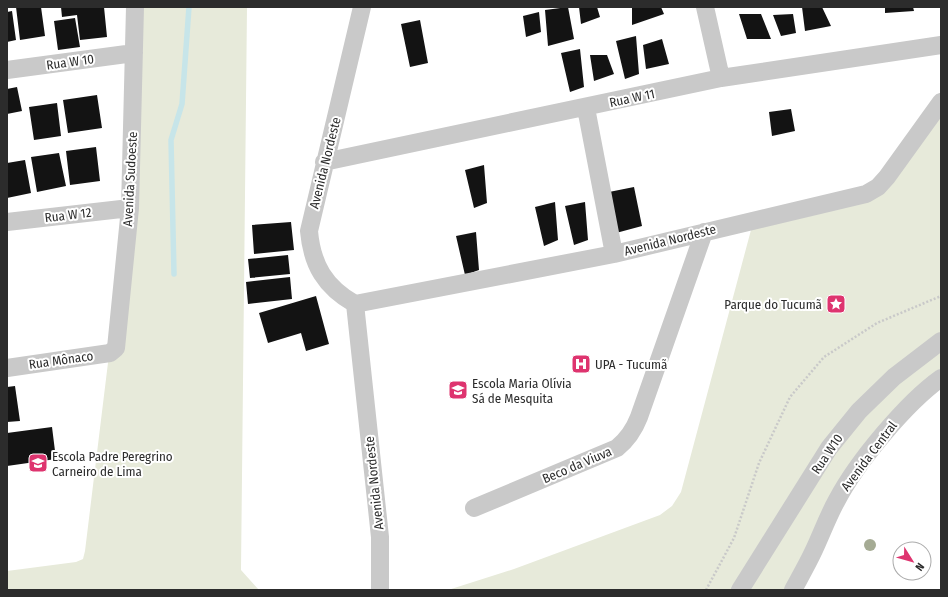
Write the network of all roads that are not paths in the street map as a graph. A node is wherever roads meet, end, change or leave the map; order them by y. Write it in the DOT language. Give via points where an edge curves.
graph roads {
  1 [pos="135,7"];
  2 [pos="362,7"];
  3 [pos="705,7"];
  4 [pos="941,45"];
  5 [pos="134,53"];
  6 [pos="7,70"];
  7 [pos="721,78"];
  8 [pos="941,102"];
  9 [pos="586,108"];
  10 [pos="324,162"];
  11 [pos="130,208"];
  12 [pos="7,222"];
  13 [pos="704,232"];
  14 [pos="614,254"];
  15 [pos="355,304"];
  16 [pos="941,342"];
  17 [pos="114,350"];
  18 [pos="7,368"];
  19 [pos="941,378"];
  20 [pos="474,508"];
  21 [pos="380,590"];
  22 [pos="740,590"];
  23 [pos="793,590"];
  1 -- 5 [label="street, Avenida Sudoeste"];
  2 -- 10 [label="street, Avenida Nordeste"];
  3 -- 7 [label="street"];
  4 -- 7 [label="street, Rua W 11"];
  5 -- 6 [label="street, Rua W 10"];
  5 -- 11 [label="street, Avenida Sudoeste"];
  7 -- 9 [label="street, Rua W 11"];
  8 -- 13 [label="street, Avenida Nordeste" via="887,177 872,191"];
  9 -- 10 [label="street, Rua W 11"];
  9 -- 14 [label="street"];
  10 -- 15 [label="street, Avenida Nordeste" via="309,231 310,250 323,276 339,295"];
  11 -- 12 [label="street, Rua W 12"];
  11 -- 17 [label="street, Avenida Sudoeste"];
  13 -- 14 [label="street, Avenida Nordeste"];
  13 -- 20 [label="street, Beco da Viuva" via="639,417 626,441 617,448"];
  14 -- 15 [label="street, Avenida Nordeste"];
  15 -- 21 [label="street, Avenida Nordeste" via="380,537"];
  16 -- 22 [label="street, Rua W10" via="894,377 859,411 829,448"];
  17 -- 18 [label="street, Rua Mônaco" via="110,353"];
  19 -- 23 [label="street, Avenida Central" via="908,407 858,467 837,500"];
}
